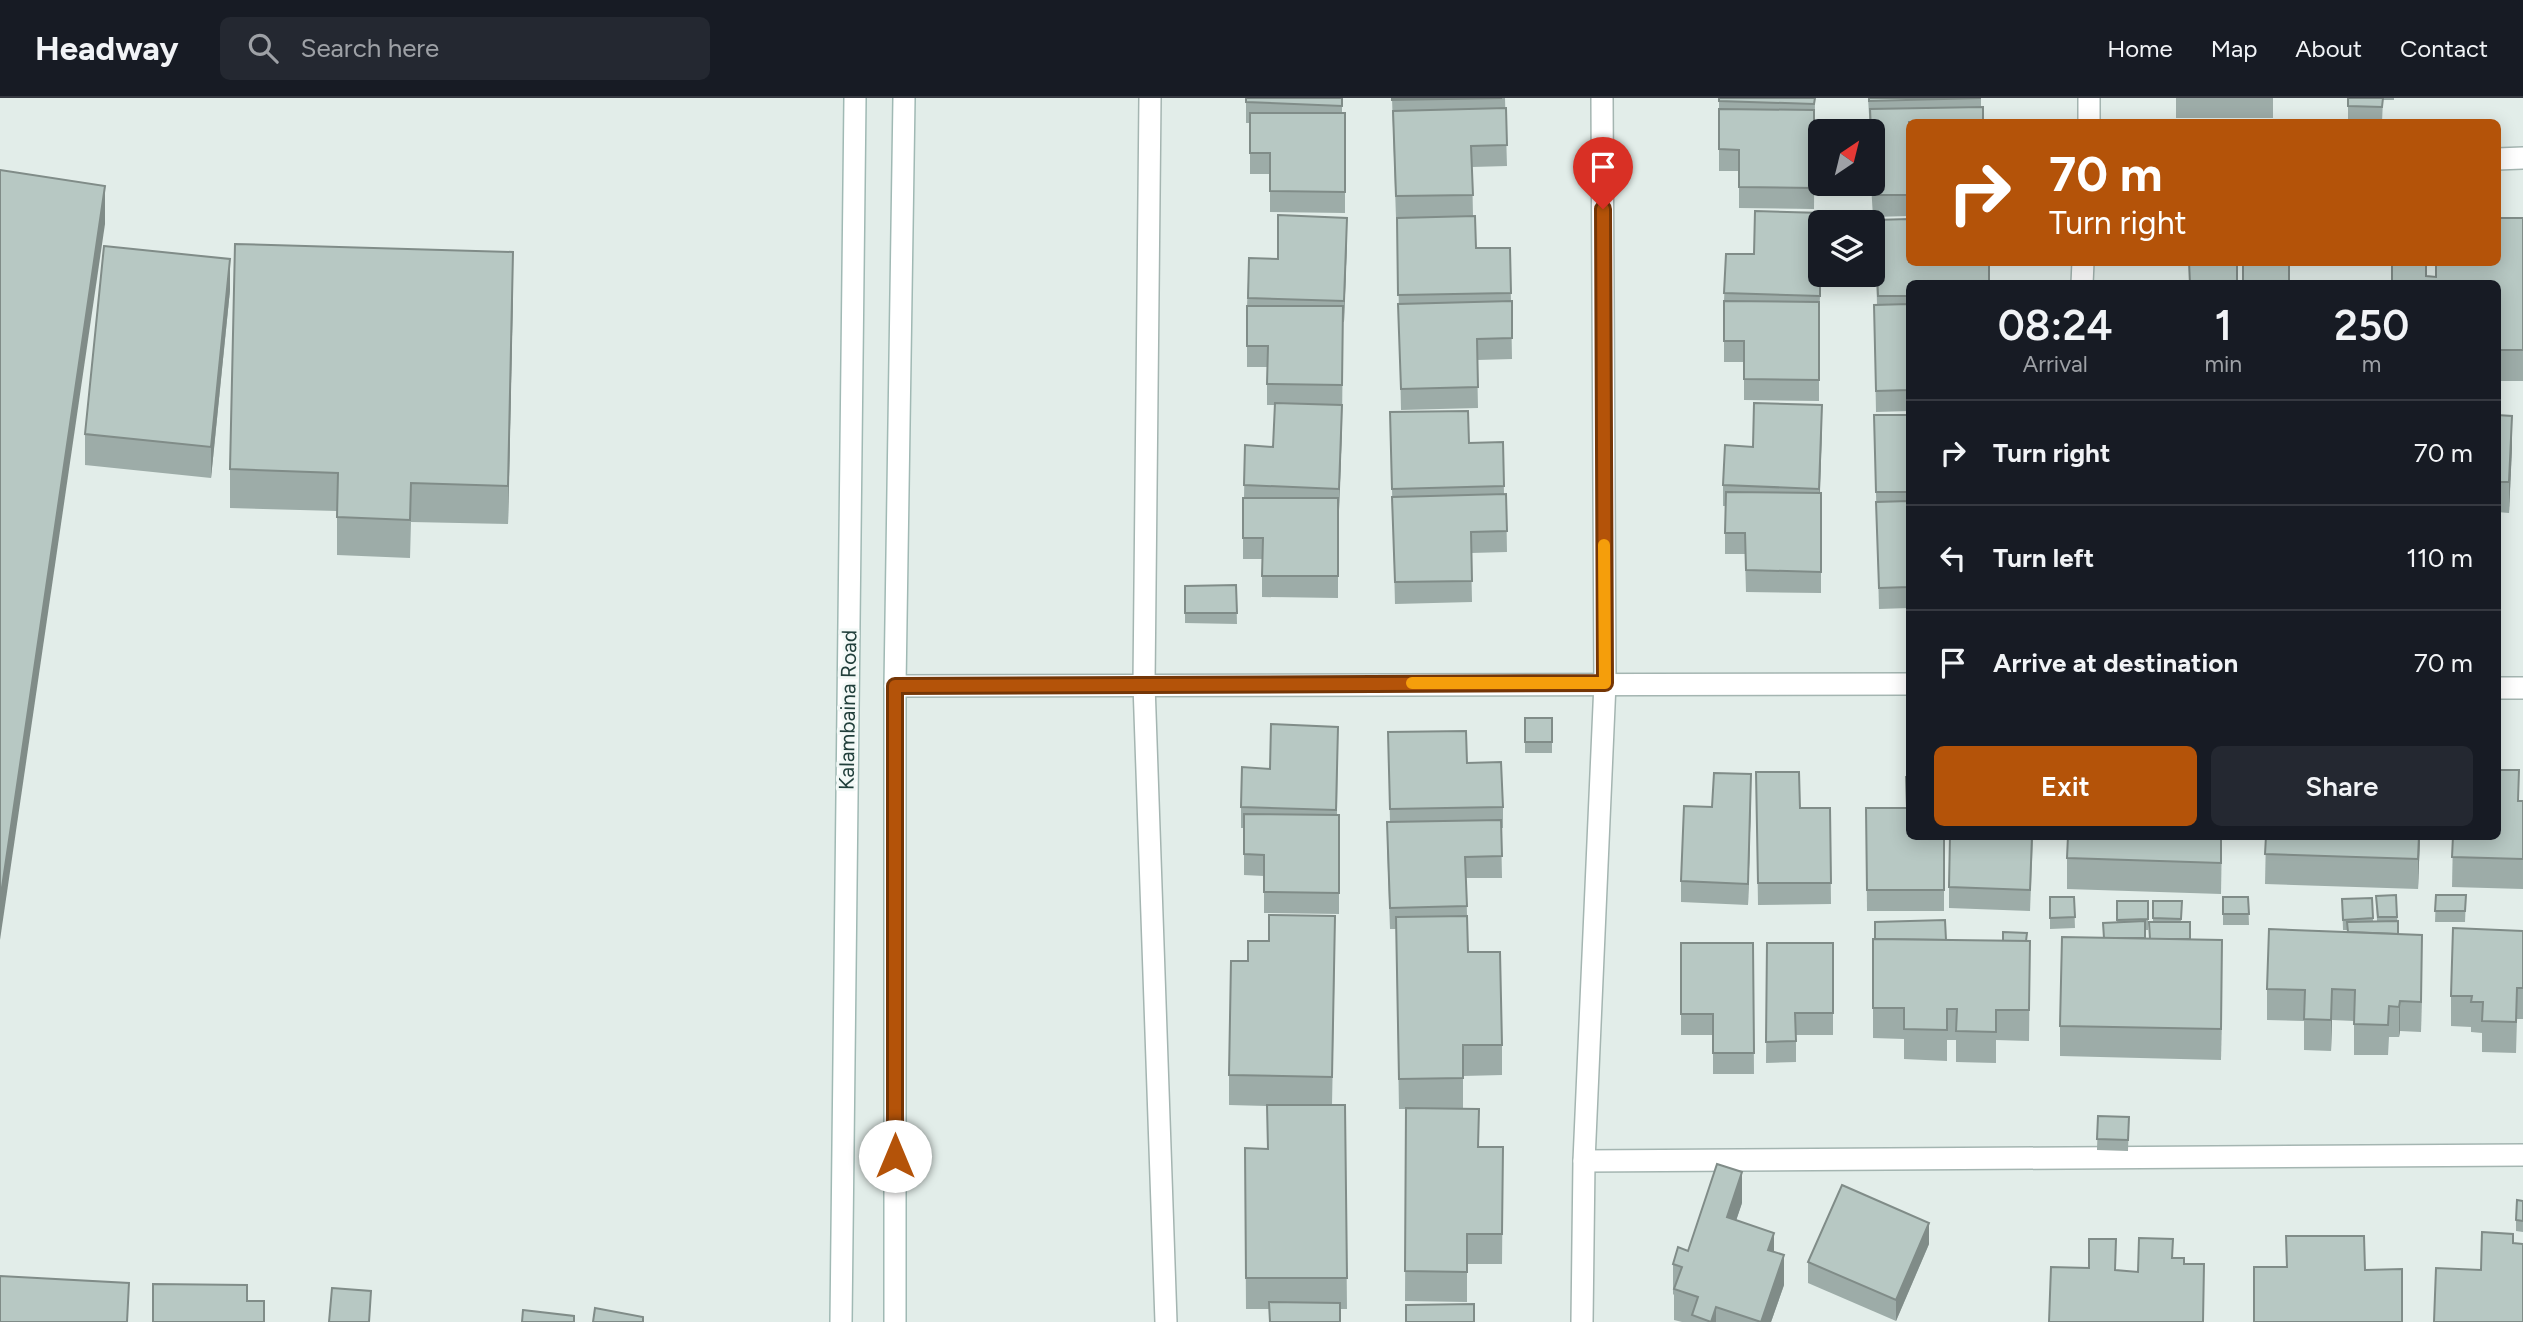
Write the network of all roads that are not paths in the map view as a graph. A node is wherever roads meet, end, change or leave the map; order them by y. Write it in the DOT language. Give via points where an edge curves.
graph roads {
  1 [pos="855,98"];
  2 [pos="904,98"];
  3 [pos="1150,98"];
  4 [pos="1602,98"];
  5 [pos="2089,98"];
  6 [pos="2089,119"];
  7 [pos="2523,158"];
  8 [pos="2501,159"];
  9 [pos="1605,683"];
  10 [pos="1144,684"];
  11 [pos="1906,684"];
  12 [pos="895,686"];
  13 [pos="2501,688"];
  14 [pos="2523,688"];
  15 [pos="2523,1155"];
  16 [pos="1584,1161"];
  17 [pos="841,1322"];
  18 [pos="895,1322"];
  19 [pos="1166,1322"];
  20 [pos="1582,1322"];
  1 -- 17 [label="street, Kalambaina Road"];
  2 -- 12 [label="street"];
  3 -- 10 [label="street"];
  4 -- 9 [label="street"];
  5 -- 6 [label="street"];
  7 -- 8 [label="street"];
  9 -- 10 [label="street"];
  9 -- 11 [label="street"];
  9 -- 16 [label="street"];
  10 -- 12 [label="street"];
  10 -- 19 [label="street"];
  12 -- 18 [label="street"];
  13 -- 14 [label="street"];
  15 -- 16 [label="street"];
  16 -- 20 [label="street"];
}
